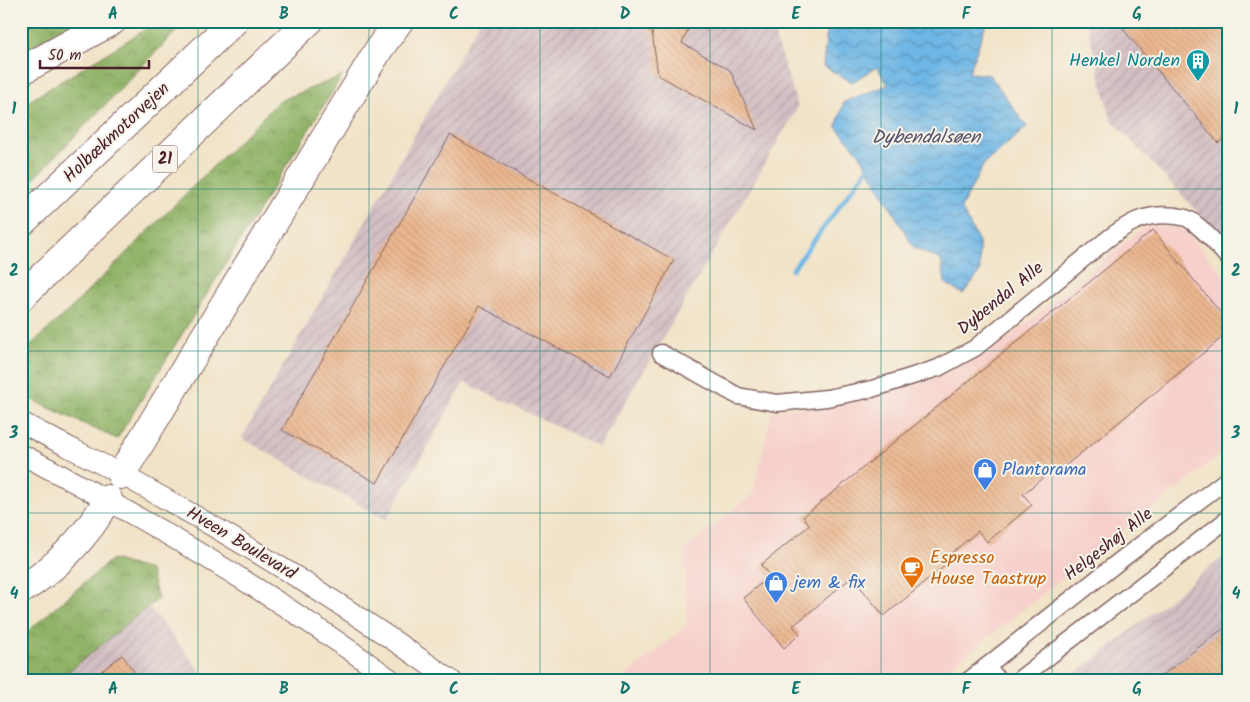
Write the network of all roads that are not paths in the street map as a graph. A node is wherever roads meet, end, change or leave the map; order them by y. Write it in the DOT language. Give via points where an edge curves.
graph roads {
  1 [pos="112,21"];
  2 [pos="234,21"];
  3 [pos="309,21"];
  4 [pos="399,21"];
  5 [pos="21,71"];
  6 [pos="21,223"];
  7 [pos="1229,259"];
  8 [pos="21,297"];
  9 [pos="661,353"];
  10 [pos="21,422"];
  11 [pos="21,454"];
  12 [pos="121,475"];
  13 [pos="1229,478"];
  14 [pos="108,499"];
  15 [pos="1229,518"];
  16 [pos="21,590"];
  17 [pos="987,666"];
  18 [pos="969,680"];
  19 [pos="394,681"];
  20 [pos="452,681"];
  21 [pos="1000,681"];
  22 [pos="1017,681"];
  1 -- 5 [label="highway"];
  2 -- 6 [label="highway, Holbækmotorvejen"];
  3 -- 8 [label="highway, 21"];
  4 -- 12 [label="highway"];
  7 -- 9 [label="street, Dybendal Alle" via="1189,218 1145,217 1111,236 976,348 938,368 872,389 828,398 777,403 738,396"];
  10 -- 12 [label="street, Hveen Boulevard"];
  11 -- 14 [label="street, Hveen Boulevard"];
  12 -- 14 [label="street"];
  12 -- 20 [label="street, Hveen Boulevard" via="368,622"];
  13 -- 17 [label="street, Helgeshøj Alle"];
  14 -- 16 [label="highway" via="66,554 37,581"];
  14 -- 19 [label="street, Hveen Boulevard" via="252,585"];
  15 -- 22 [label="street"];
  17 -- 18 [label="street, Helgeshøj Alle"];
  17 -- 21 [label="street"];
}
